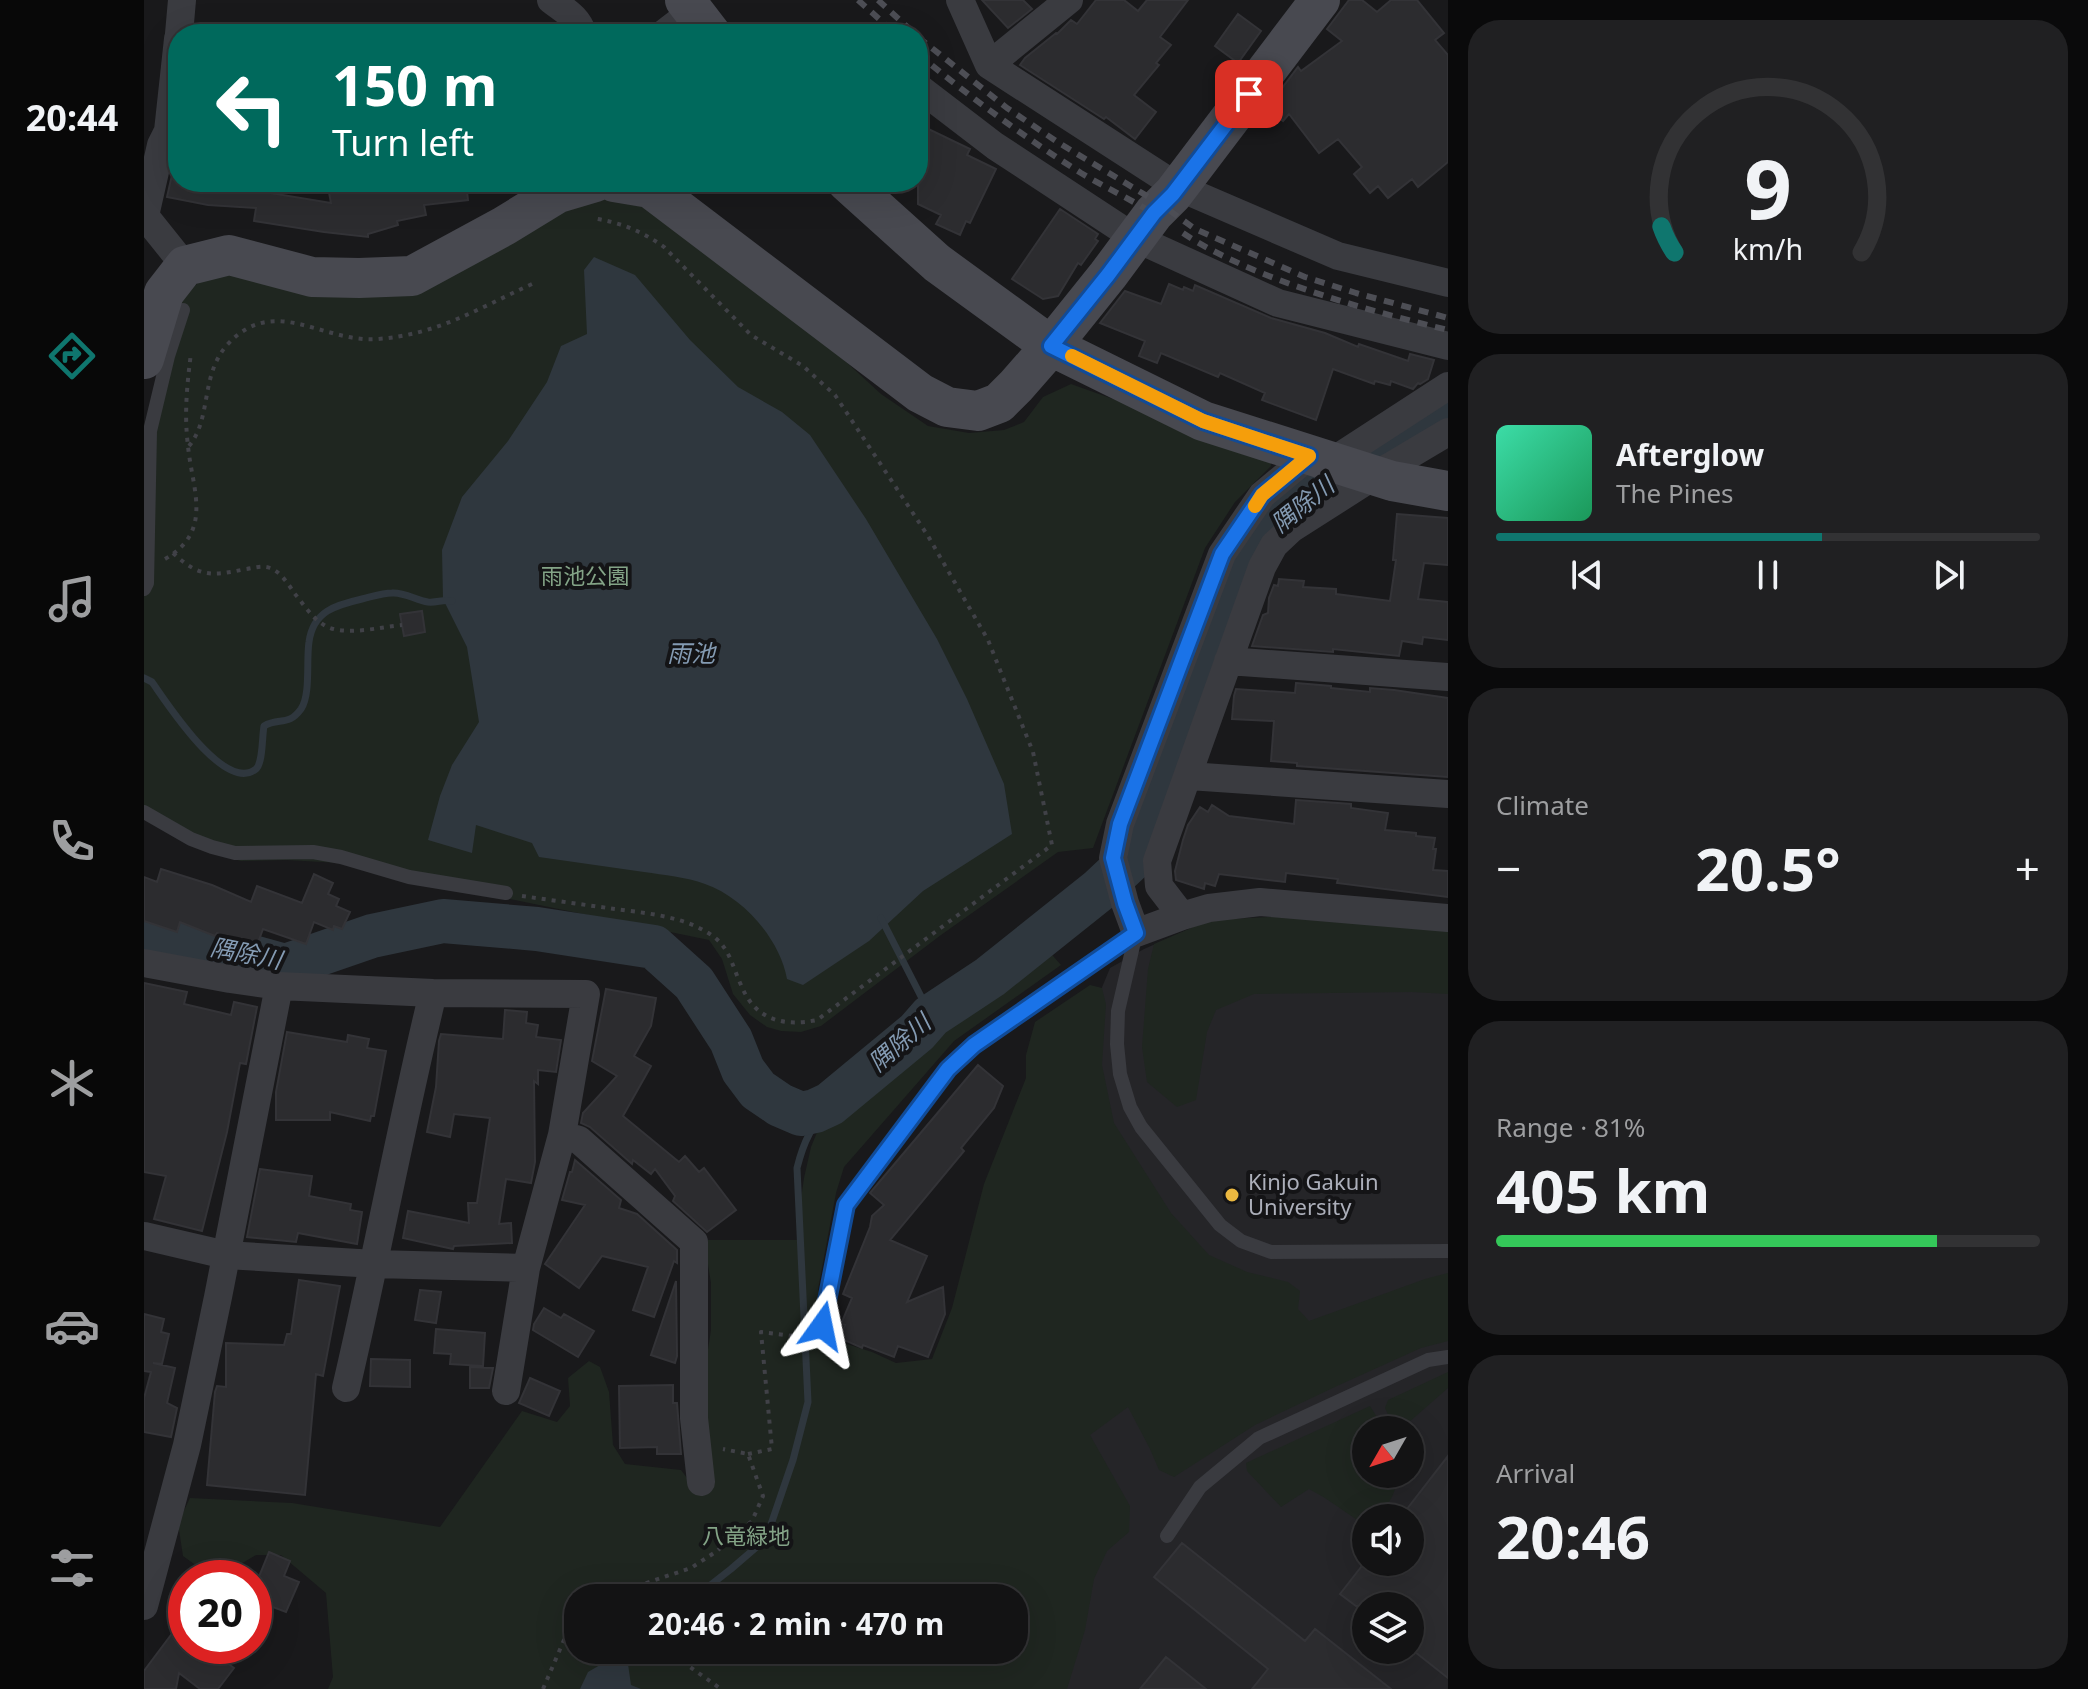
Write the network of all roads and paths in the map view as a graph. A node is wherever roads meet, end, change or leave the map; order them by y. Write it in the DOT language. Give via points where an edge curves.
graph roads {
  1 [pos="182,0"];
  2 [pos="551,0"];
  3 [pos="960,0"];
  4 [pos="1069,0"];
  5 [pos="1320,0"];
  6 [pos="179,24"];
  7 [pos="580,24"];
  8 [pos="989,65"];
  9 [pos="928,95"];
  10 [pos="168,99"];
  11 [pos="163,130"];
  12 [pos="1178,187"];
  13 [pos="655,192"];
  14 [pos="858,192"];
  15 [pos="592,200"];
  16 [pos="1135,238"];
  17 [pos="185,266"];
  18 [pos="1448,283"];
  19 [pos="532,284"];
  20 [pos="183,310"];
  21 [pos="193,342"];
  22 [pos="1051,346"];
  23 [pos="1448,346"];
  24 [pos="144,359"];
  25 [pos="1448,386"];
  26 [pos="1448,432"];
  27 [pos="188,448"];
  28 [pos="1344,466"];
  29 [pos="1448,491"];
  30 [pos="173,553"];
  31 [pos="147,562"];
  32 [pos="144,589"];
  33 [pos="402,625"];
  34 [pos="1228,661"];
  35 [pos="1448,677"];
  36 [pos="1189,776"];
  37 [pos="1448,794"];
  38 [pos="144,812"];
  39 [pos="506,893"];
  40 [pos="1182,916"];
  41 [pos="1448,918"];
  42 [pos="1136,933"];
  43 [pos="144,963"];
  44 [pos="279,986"];
  45 [pos="433,993"];
  46 [pos="562,1135"];
  47 [pos="144,1236"];
  48 [pos="1448,1251"];
  49 [pos="226,1255"];
  50 [pos="375,1264"];
  51 [pos="526,1268"];
  52 [pos="822,1326"];
  53 [pos="794,1336"];
  54 [pos="1448,1357"];
  55 [pos="346,1388"];
  56 [pos="506,1391"];
  57 [pos="696,1447"];
  58 [pos="748,1454"];
  59 [pos="701,1482"];
  60 [pos="1167,1536"];
  61 [pos="643,1584"];
  62 [pos="144,1606"];
  63 [pos="564,1640"];
  64 [pos="686,1664"];
  65 [pos="543,1689"];
  66 [pos="721,1689"];
  1 -- 6 [label="street"];
  2 -- 7 [label="street"];
  3 -- 8 [label="street"];
  4 -- 8 [label="street"];
  5 -- 12 [label="street"];
  8 -- 12 [label="street"];
  9 -- 16 [label="street" via="995,146"];
  10 -- 11 [label="street"];
  11 -- 17 [label="street" via="145,216"];
  12 -- 16 [label="street"];
  12 -- 18 [label="street" via="1338,256"];
  13 -- 22 [label="street" via="920,393 947,407 978,411 999,403"];
  14 -- 22 [label="street" via="937,263"];
  15 -- 17 [label="street" via="558,193 412,276 312,277 229,255"];
  15 -- 39 [label="path" via="610,220 664,247 751,335 803,366 835,395 928,536 988,640 1033,752 1052,845 817,1020 797,1024 778,1022 760,1011 747,998 725,949 697,927 664,917"];
  16 -- 22 [label="street"];
  16 -- 23 [label="street" via="1278,303"];
  17 -- 24 [label="street" via="164,293"];
  19 -- 27 [label="path" via="445,325 400,336 351,338 286,322 259,322 228,345 213,366 198,436"];
  20 -- 31 [label="lane" via="150,431"];
  21 -- 27 [label="path" via="185,397"];
  22 -- 28 [label="street" via="1203,421"];
  25 -- 28 [label="street"];
  26 -- 28 [label="street"];
  27 -- 30 [label="path" via="197,511 191,532"];
  28 -- 29 [label="street"];
  28 -- 34 [label="street" via="1274,545"];
  28 -- 42 [label="street" via="1262,495 1222,554 1120,824 1113,858"];
  30 -- 31 [label="path"];
  30 -- 33 [label="path" via="200,572 273,568 312,616 336,631"];
  31 -- 32 [label="lane"];
  34 -- 35 [label="street"];
  34 -- 36 [label="street"];
  36 -- 37 [label="street"];
  36 -- 40 [label="street" via="1157,861 1159,886"];
  38 -- 39 [label="lane" via="191,839 235,853 313,852 409,877"];
  40 -- 41 [label="street" via="1260,902"];
  40 -- 42 [label="street"];
  42 -- 48 [label="lane" via="1118,1011 1120,1074 1141,1127 1220,1225 1241,1241 1271,1252"];
  42 -- 52 [label="lane" via="974,1045 948,1069 846,1205"];
  43 -- 44 [label="street"];
  44 -- 45 [label="street"];
  44 -- 49 [label="street"];
  45 -- 46 [label="street" via="586,994"];
  45 -- 50 [label="street"];
  46 -- 51 [label="street"];
  46 -- 57 [label="street" via="579,1140 694,1242"];
  47 -- 49 [label="street"];
  49 -- 50 [label="street"];
  49 -- 62 [label="street" via="187,1445"];
  50 -- 51 [label="street"];
  50 -- 55 [label="street"];
  51 -- 56 [label="street"];
  53 -- 58 [label="path" via="761,1332 772,1449"];
  54 -- 60 [label="lane" via="1428,1360 1259,1438 1200,1487"];
  57 -- 58 [label="path"];
  57 -- 59 [label="street"];
  58 -- 61 [label="path" via="763,1496 752,1521 691,1568"];
  63 -- 65 [label="path"];
  64 -- 66 [label="path"];
}
